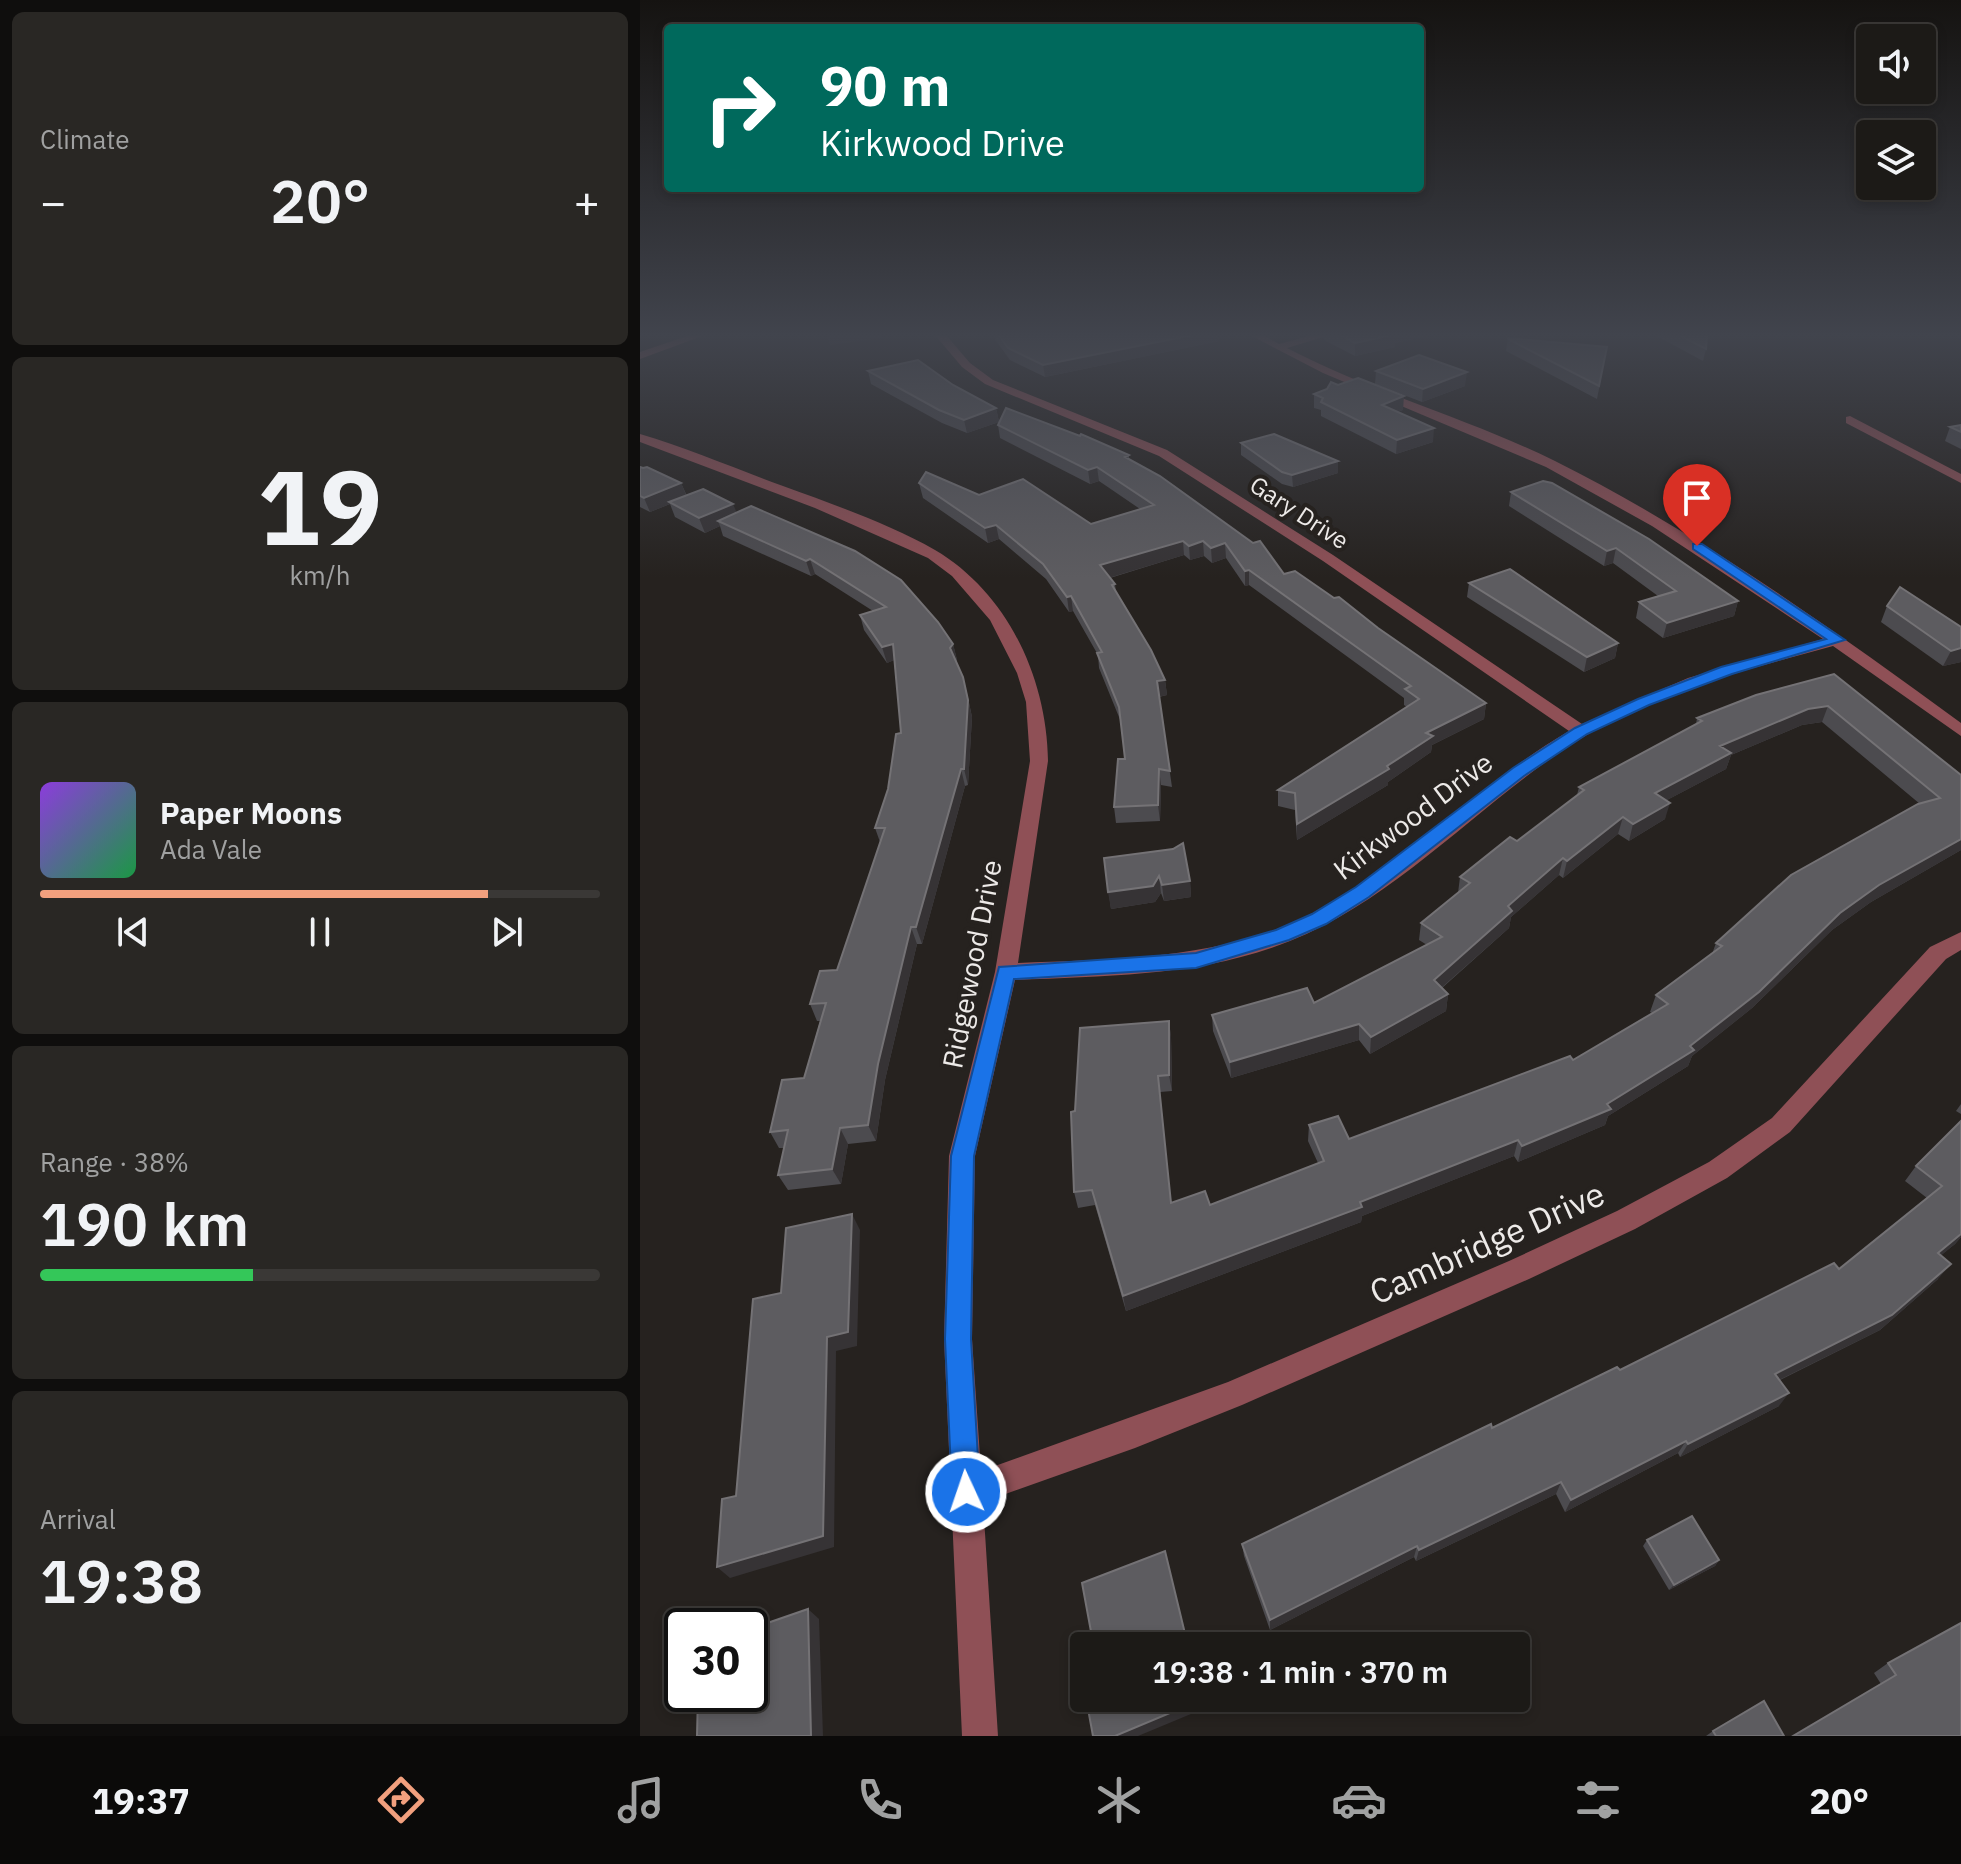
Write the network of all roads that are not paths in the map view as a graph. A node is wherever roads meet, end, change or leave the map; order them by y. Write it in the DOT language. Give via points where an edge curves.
graph roads {
  1 [pos="1072,416"];
  2 [pos="1437,416"];
  3 [pos="1850,420"];
  4 [pos="640,438"];
  5 [pos="1961,479"];
  6 [pos="1837,640"];
  7 [pos="1581,731"];
  8 [pos="1961,731"];
  9 [pos="1961,940"];
  10 [pos="1006,972"];
  11 [pos="966,1492"];
  12 [pos="980,1736"];
  1 -- 7 [label="street, Gary Drive" via="1163,453"];
  2 -- 6 [label="street" via="1559,469 1697,546"];
  3 -- 5 [label="street"];
  4 -- 10 [label="street, Ridgewood Drive" via="841,513 931,554 959,576 1005,633 1033,690 1041,744"];
  6 -- 7 [label="street, Kirkwood Drive" via="1726,670"];
  6 -- 8 [label="street"];
  7 -- 10 [label="street, Kirkwood Drive" via="1518,772 1363,892 1282,935 1196,960"];
  9 -- 11 [label="street, Cambridge Drive" via="1938,953 1781,1125 1718,1170 1519,1270 1232,1395"];
  10 -- 11 [label="street, Ridgewood Drive" via="962,1156 958,1339"];
  11 -- 12 [label="street, Ridgewood Drive"];
}
